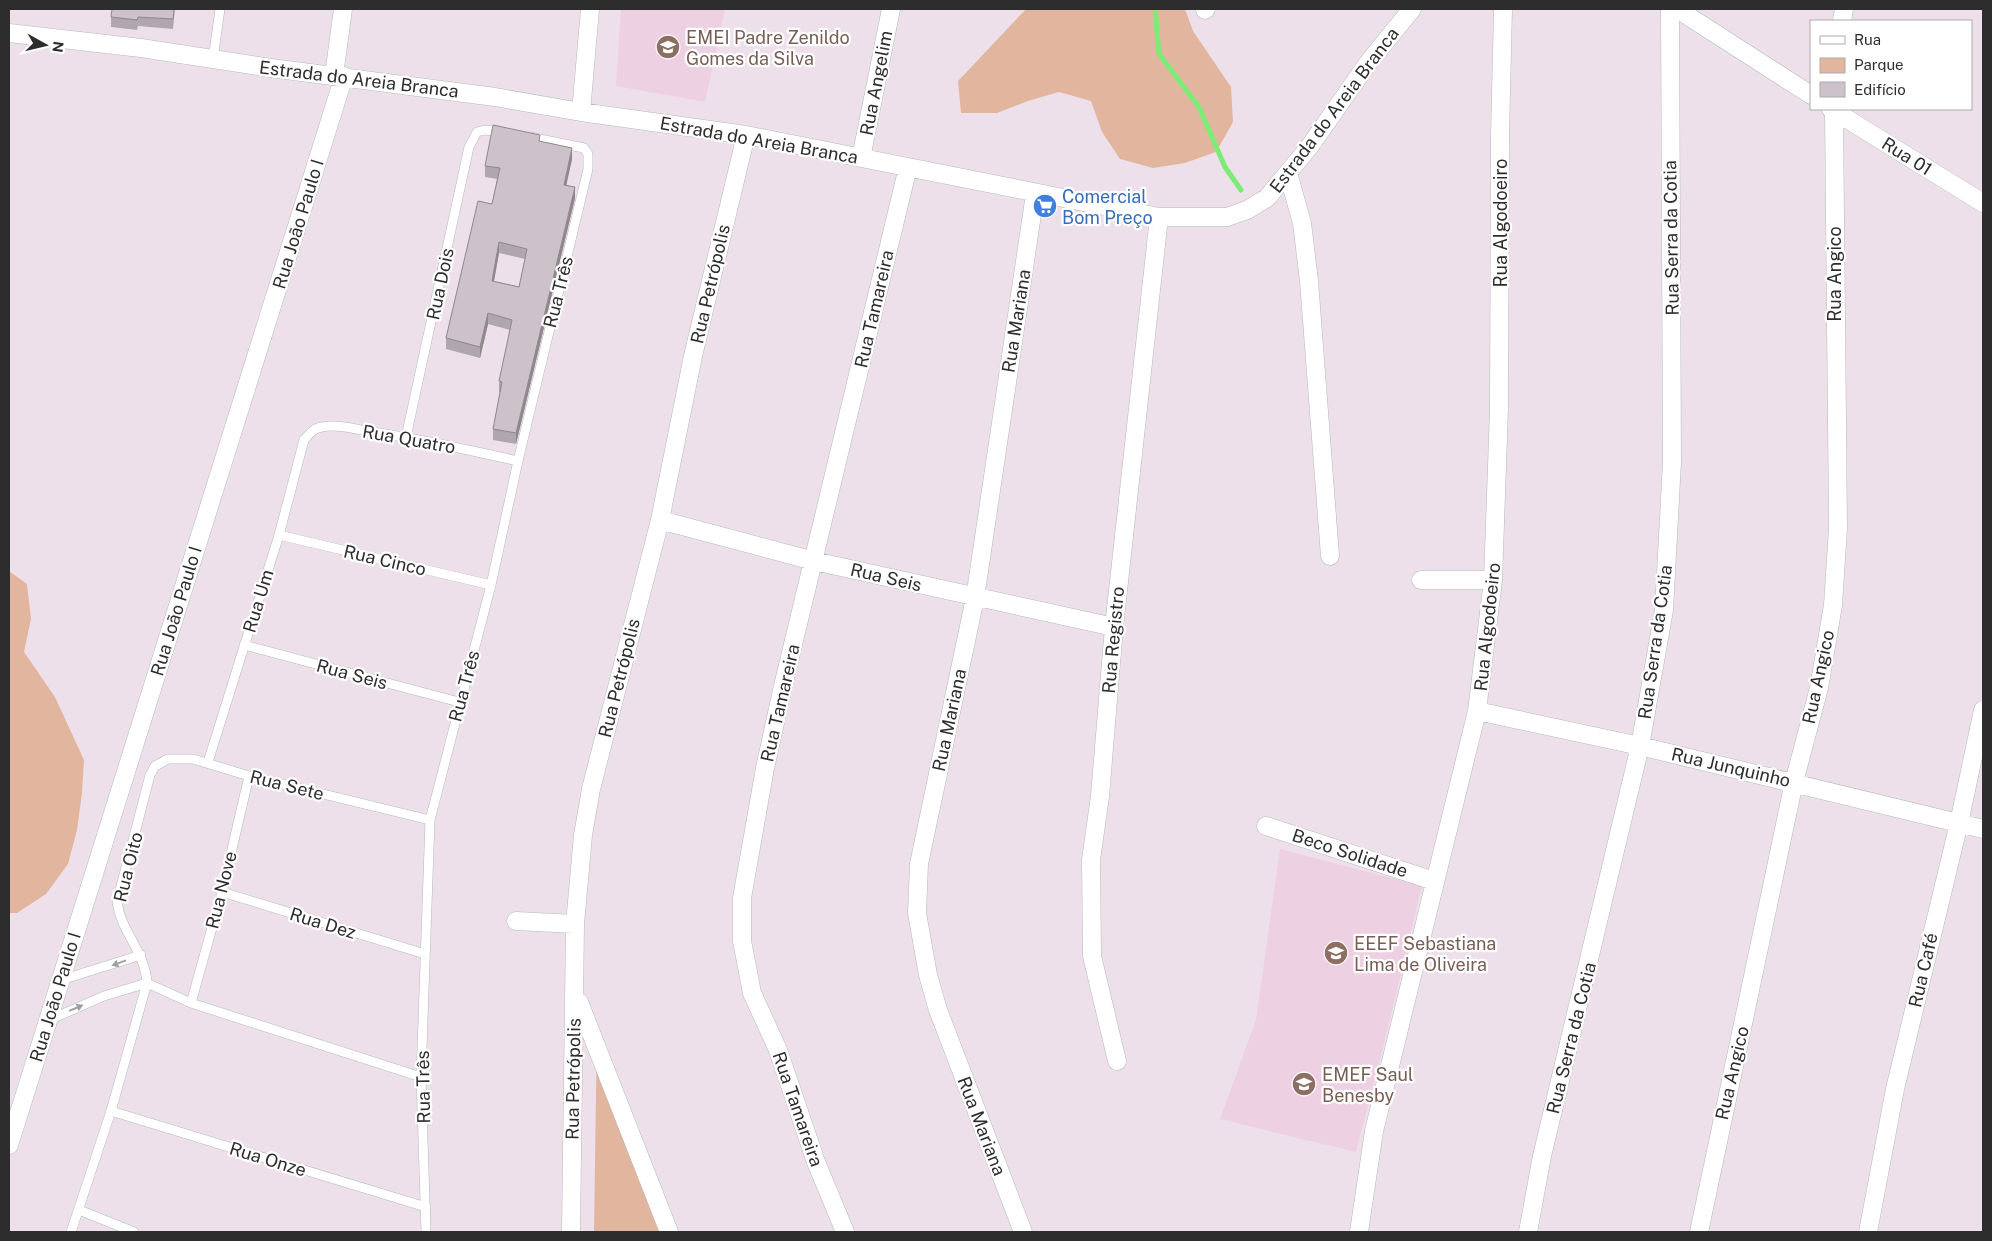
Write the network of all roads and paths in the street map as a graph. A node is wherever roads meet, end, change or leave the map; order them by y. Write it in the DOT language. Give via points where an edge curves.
graph roads {
  1 [pos="220,9"];
  2 [pos="343,9"];
  3 [pos="590,9"];
  4 [pos="892,9"];
  5 [pos="1412,9"];
  6 [pos="1503,9"];
  7 [pos="1670,9"];
  8 [pos="1677,9"];
  9 [pos="9,33"];
  10 [pos="213,59"];
  11 [pos="339,76"];
  12 [pos="1810,94"];
  13 [pos="1832,110"];
  14 [pos="581,112"];
  15 [pos="746,135"];
  16 [pos="586,151"];
  17 [pos="861,158"];
  18 [pos="908,167"];
  19 [pos="1288,173"];
  20 [pos="1035,194"];
  21 [pos="1983,203"];
  22 [pos="1158,217"];
  23 [pos="406,437"];
  24 [pos="304,440"];
  25 [pos="518,461"];
  26 [pos="660,520"];
  27 [pos="279,535"];
  28 [pos="1330,556"];
  29 [pos="814,561"];
  30 [pos="1421,580"];
  31 [pos="1493,580"];
  32 [pos="491,585"];
  33 [pos="975,598"];
  34 [pos="1114,627"];
  35 [pos="244,646"];
  36 [pos="459,702"];
  37 [pos="1983,710"];
  38 [pos="1477,711"];
  39 [pos="1640,746"];
  40 [pos="208,762"];
  41 [pos="150,775"];
  42 [pos="249,776"];
  43 [pos="1794,782"];
  44 [pos="430,820"];
  45 [pos="1959,824"];
  46 [pos="1266,826"];
  47 [pos="1983,829"];
  48 [pos="1434,881"];
  49 [pos="222,892"];
  50 [pos="516,921"];
  51 [pos="575,924"];
  52 [pos="425,954"];
  53 [pos="141,955"];
  54 [pos="60,980"];
  55 [pos="147,982"];
  56 [pos="574,990"];
  57 [pos="191,1003"];
  58 [pos="48,1020"];
  59 [pos="1117,1061"];
  60 [pos="421,1077"];
  61 [pos="111,1111"];
  62 [pos="9,1145"];
  63 [pos="426,1207"];
  64 [pos="80,1210"];
  65 [pos="71,1232"];
  66 [pos="134,1232"];
  67 [pos="426,1232"];
  68 [pos="571,1232"];
  69 [pos="669,1232"];
  70 [pos="845,1232"];
  71 [pos="1023,1232"];
  72 [pos="1358,1232"];
  73 [pos="1528,1232"];
  74 [pos="1699,1232"];
  75 [pos="1868,1232"];
  1 -- 10 [label="lane"];
  2 -- 11 [label="street, Rua João Paulo I"];
  3 -- 14 [label="street"];
  4 -- 17 [label="street, Rua Angelim"];
  5 -- 19 [label="street, Estrada do Areia Branca" via="1368,63"];
  6 -- 31 [label="street, Rua Algodoeiro" via="1500,409"];
  7 -- 39 [label="street, Rua Serra da Cotia" via="1672,462 1664,610"];
  8 -- 12 [label="street"];
  9 -- 10 [label="street, Estrada do Areia Branca"];
  10 -- 11 [label="street, Estrada do Areia Branca"];
  11 -- 14 [label="street, Estrada do Areia Branca"];
  11 -- 54 [label="street, Rua João Paulo I"];
  13 -- 21 [label="street, Rua 01"];
  13 -- 43 [label="street, Rua Angico" via="1838,528 1832,605 1820,679"];
  14 -- 15 [label="street, Estrada do Areia Branca"];
  15 -- 17 [label="street, Estrada do Areia Branca"];
  15 -- 26 [label="street, Rua Petrópolis" via="693,356"];
  16 -- 23 [label="lane, Rua Dois" via="579,146 493,130 477,132 469,146"];
  16 -- 25 [label="lane, Rua Três" via="588,169"];
  17 -- 18 [label="street, Estrada do Areia Branca"];
  18 -- 20 [label="street, Estrada do Areia Branca"];
  18 -- 29 [label="street, Rua Tamareira"];
  19 -- 22 [label="street, Estrada do Areia Branca" via="1267,198 1234,216 1217,219"];
  19 -- 28 [label="street" via="1302,223 1309,281"];
  20 -- 22 [label="street, Estrada do Areia Branca"];
  20 -- 33 [label="street, Rua Mariana"];
  22 -- 34 [label="street, Rua Registro"];
  23 -- 24 [label="lane, Rua Quatro" via="324,426 316,428"];
  23 -- 25 [label="lane, Rua Quatro"];
  24 -- 27 [label="lane, Rua Um"];
  25 -- 32 [label="lane, Rua Três"];
  26 -- 29 [label="street, Rua Seis"];
  26 -- 51 [label="street, Rua Petrópolis" via="592,789 583,835"];
  27 -- 32 [label="lane, Rua Cinco"];
  27 -- 35 [label="lane, Rua Um"];
  29 -- 33 [label="street, Rua Seis"];
  29 -- 70 [label="street, Rua Tamareira" via="763,777 742,898 742,941 752,993 778,1050 816,1162"];
  30 -- 31 [label="street"];
  31 -- 38 [label="street, Rua Algodoeiro"];
  32 -- 36 [label="lane, Rua Três"];
  33 -- 34 [label="street, Rua Seis"];
  33 -- 71 [label="street, Rua Mariana" via="926,826 918,871 917,913 938,1010"];
  34 -- 59 [label="street, Rua Registro" via="1100,796 1090,860 1090,926 1092,956"];
  35 -- 36 [label="lane, Rua Seis"];
  35 -- 40 [label="lane, Rua Um"];
  36 -- 44 [label="lane, Rua Três"];
  37 -- 45 [label="street, Rua Café"];
  38 -- 39 [label="street, Rua Junquinho"];
  38 -- 48 [label="street, Rua Algodoeiro"];
  39 -- 43 [label="street, Rua Junquinho"];
  39 -- 73 [label="street, Rua Serra da Cotia" via="1542,1156"];
  40 -- 41 [label="lane, Rua Sete" via="173,758 157,764"];
  40 -- 42 [label="lane, Rua Sete"];
  41 -- 53 [label="lane, Rua Oito" via="116,902 118,916"];
  42 -- 44 [label="lane, Rua Sete"];
  42 -- 49 [label="lane, Rua Nove"];
  43 -- 45 [label="street, Rua Junquinho"];
  43 -- 74 [label="street, Rua Angico"];
  44 -- 52 [label="lane, Rua Três"];
  45 -- 47 [label="street, Rua Junquinho"];
  45 -- 75 [label="street, Rua Café" via="1895,1089"];
  46 -- 48 [label="street, Beco Solidade"];
  48 -- 72 [label="street, Rua Algodoeiro" via="1374,1131"];
  49 -- 52 [label="lane, Rua Dez"];
  49 -- 57 [label="lane, Rua Nove"];
  50 -- 51 [label="street"];
  51 -- 56 [label="street, Rua Petrópolis"];
  52 -- 60 [label="lane, Rua Três"];
  53 -- 54 [label="lane, one-way"];
  53 -- 55 [label="lane, Rua Oito"];
  54 -- 58 [label="street, Rua João Paulo I"];
  55 -- 57 [label="lane"];
  58 -- 55 [label="lane, one-way"];
  55 -- 61 [label="lane"];
  56 -- 68 [label="street, Rua Petrópolis"];
  56 -- 69 [label="street"];
  57 -- 60 [label="lane"];
  58 -- 62 [label="street, Rua João Paulo I"];
  60 -- 63 [label="lane, Rua Três"];
  61 -- 63 [label="lane, Rua Onze"];
  61 -- 64 [label="lane"];
  63 -- 67 [label="lane, Rua Três"];
  64 -- 65 [label="lane"];
  64 -- 66 [label="lane"];
}
